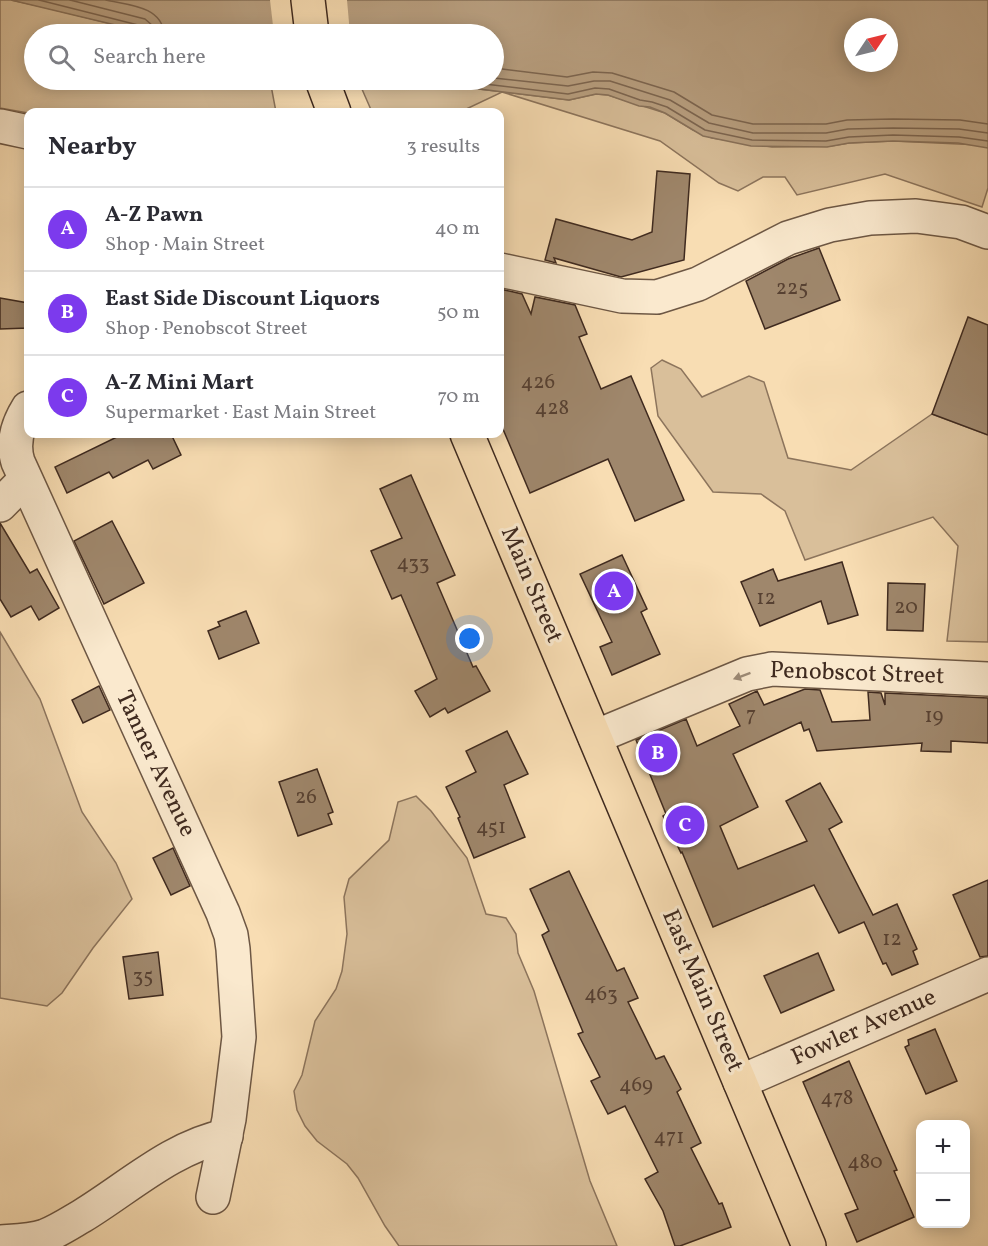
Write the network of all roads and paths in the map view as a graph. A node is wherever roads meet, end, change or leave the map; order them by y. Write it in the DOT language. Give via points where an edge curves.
graph roads {
  1 [pos="308,0"];
  2 [pos="311,24"];
  3 [pos="326,90"];
  4 [pos="332,108"];
  5 [pos="0,126"];
  6 [pos="24,131"];
  7 [pos="988,232"];
  8 [pos="504,271"];
  9 [pos="24,417"];
  10 [pos="469,438"];
  11 [pos="25,480"];
  12 [pos="0,505"];
  13 [pos="988,679"];
  14 [pos="594,737"];
  15 [pos="988,974"];
  16 [pos="740,1082"];
  17 [pos="226,1136"];
  18 [pos="213,1197"];
  19 [pos="0,1242"];
  20 [pos="809,1246"];
  1 -- 2 [label="highway"];
  3 -- 4 [label="highway"];
  5 -- 6 [label="street"];
  7 -- 8 [label="street" via="961,222 916,216 830,225 788,238 698,284 657,297 622,296"];
  9 -- 11 [label="street, Tanner Avenue" via="15,442"];
  10 -- 14 [label="highway, Main Street"];
  11 -- 12 [label="street"];
  11 -- 17 [label="street, Tanner Avenue" via="228,925 240,1037"];
  13 -- 14 [label="street, Penobscot Street, one-way" via="759,670"];
  14 -- 16 [label="highway, East Main Street"];
  15 -- 16 [label="street, Fowler Avenue"];
  16 -- 20 [label="highway, East Main Street"];
  17 -- 18 [label="street, Tanner Avenue"];
  17 -- 19 [label="street" via="186,1149 57,1231"];
}
